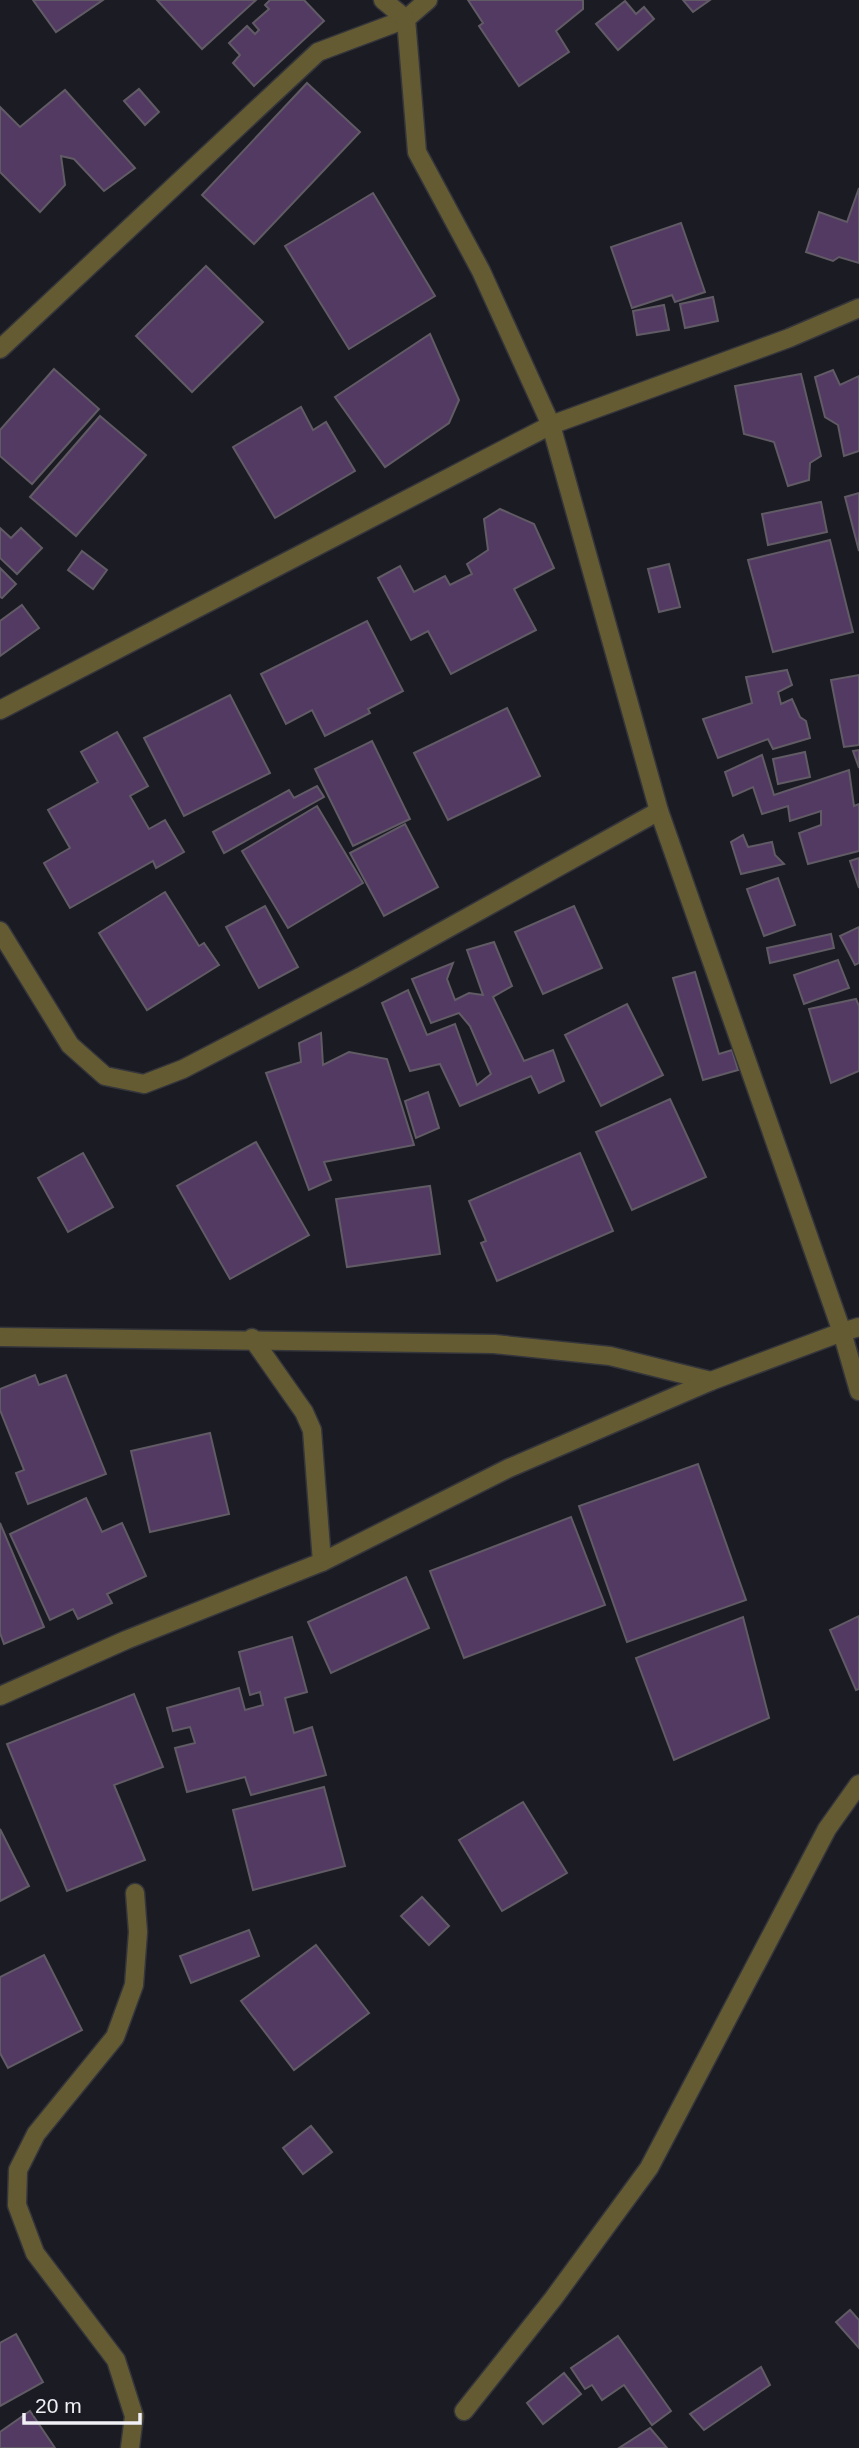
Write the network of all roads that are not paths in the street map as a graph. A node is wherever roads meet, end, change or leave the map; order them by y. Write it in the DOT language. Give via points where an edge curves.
graph roads {
  1 [pos="369,0"];
  2 [pos="383,0"];
  3 [pos="428,0"];
  4 [pos="406,19"];
  5 [pos="859,307"];
  6 [pos="1,348"];
  7 [pos="551,425"];
  8 [pos="0,710"];
  9 [pos="659,811"];
  10 [pos="0,931"];
  11 [pos="851,1329"];
  12 [pos="0,1337"];
  13 [pos="252,1338"];
  14 [pos="711,1381"];
  15 [pos="859,1391"];
  16 [pos="322,1562"];
  17 [pos="0,1696"];
  18 [pos="859,1784"];
  19 [pos="135,1893"];
  20 [pos="464,2411"];
  21 [pos="130,2448"];
  1 -- 4 [label="street"];
  2 -- 4 [label="street"];
  3 -- 4 [label="street"];
  4 -- 6 [label="street" via="318,52"];
  4 -- 7 [label="street" via="417,152 481,271"];
  5 -- 7 [label="street" via="789,338"];
  7 -- 8 [label="street"];
  7 -- 9 [label="street"];
  9 -- 10 [label="street" via="360,977 183,1069 144,1084 105,1076 70,1045"];
  9 -- 11 [label="street"];
  11 -- 14 [label="street"];
  11 -- 15 [label="street"];
  12 -- 13 [label="street"];
  13 -- 14 [label="street" via="494,1343 610,1356"];
  13 -- 16 [label="street" via="312,1430"];
  14 -- 16 [label="street" via="509,1468"];
  16 -- 17 [label="street"];
  18 -- 20 [label="street" via="827,1829 649,2168"];
  19 -- 21 [label="street" via="134,1985 115,2036 36,2134 18,2170 17,2205 35,2253 116,2360 134,2416"];
}
